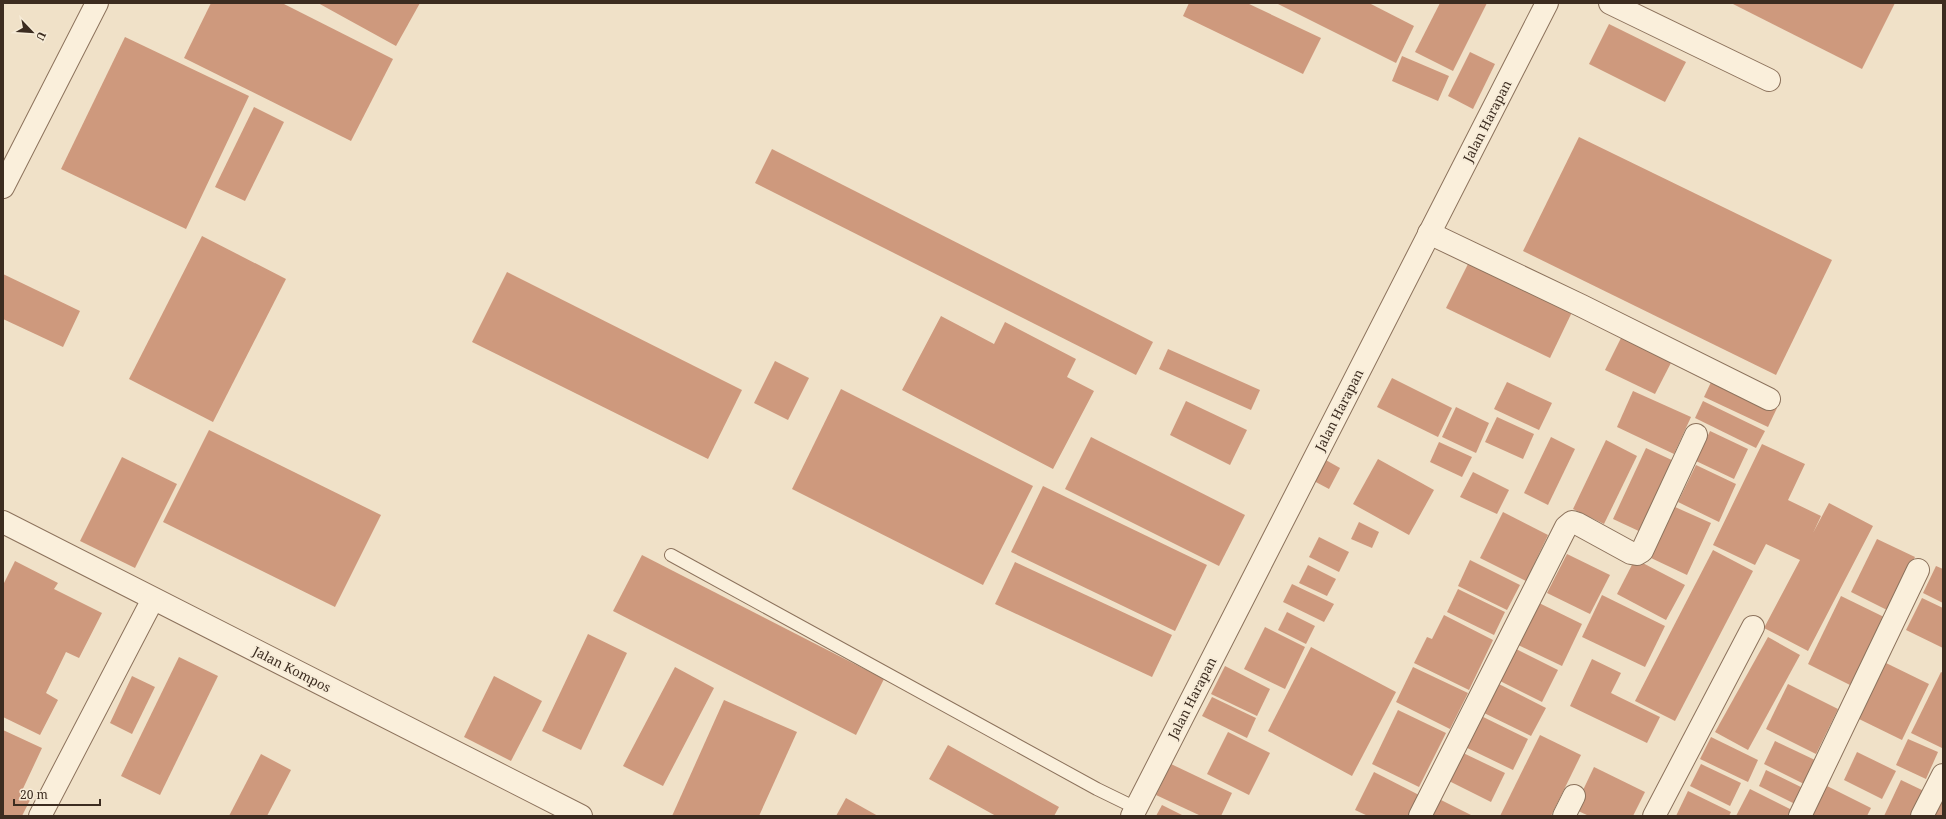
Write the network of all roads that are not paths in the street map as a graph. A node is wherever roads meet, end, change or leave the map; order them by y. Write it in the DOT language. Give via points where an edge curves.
graph roads {
  1 [pos="97,3"];
  2 [pos="1610,3"];
  3 [pos="1544,4"];
  4 [pos="1769,80"];
  5 [pos="3,187"];
  6 [pos="1429,233"];
  7 [pos="1769,399"];
  8 [pos="1696,435"];
  9 [pos="3,522"];
  10 [pos="671,555"];
  11 [pos="1918,570"];
  12 [pos="153,598"];
  13 [pos="1753,627"];
  14 [pos="1943,775"];
  15 [pos="1574,796"];
  16 [pos="1134,812"];
  17 [pos="40,816"];
  18 [pos="581,816"];
  19 [pos="1420,816"];
  20 [pos="1564,816"];
  21 [pos="1654,816"];
  22 [pos="1800,816"];
  23 [pos="1922,816"];
  1 -- 5 [label="street"];
  2 -- 4 [label="street"];
  3 -- 6 [label="street, Jalan Harapan"];
  6 -- 7 [label="street"];
  6 -- 16 [label="street, Jalan Harapan"];
  8 -- 19 [label="street" via="1642,550 1637,554 1578,524 1572,522 1566,527"];
  9 -- 12 [label="street, Jalan Kompos"];
  10 -- 16 [label="lane" via="1097,789"];
  11 -- 22 [label="street"];
  12 -- 17 [label="street"];
  12 -- 18 [label="street, Jalan Kompos"];
  13 -- 21 [label="street"];
  14 -- 23 [label="street"];
  15 -- 20 [label="street"];
}
